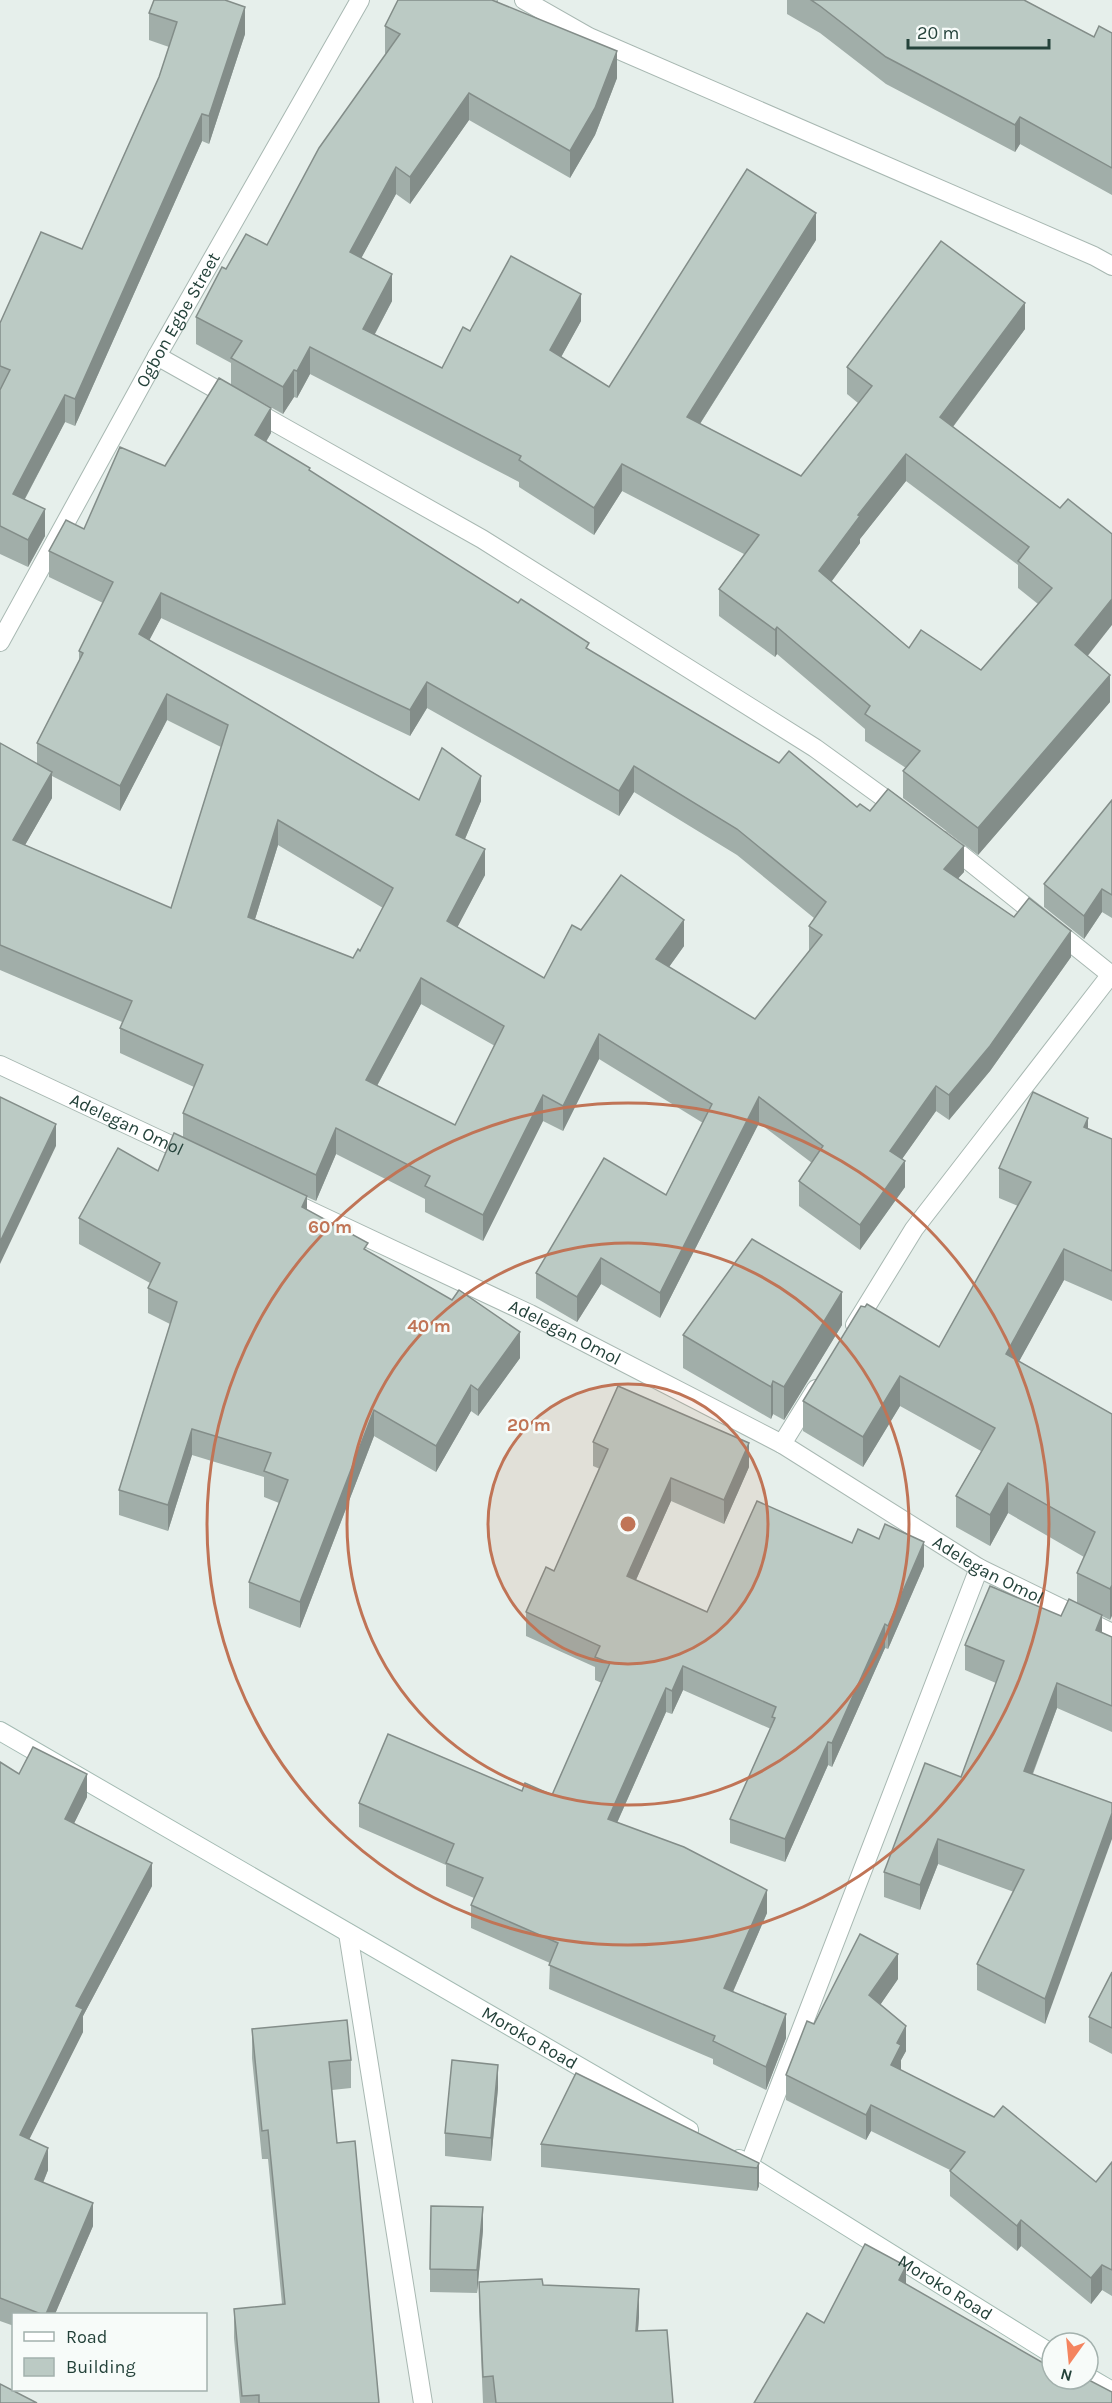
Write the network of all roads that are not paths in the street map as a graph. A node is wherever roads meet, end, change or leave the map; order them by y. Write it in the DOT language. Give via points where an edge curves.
graph roads {
  1 [pos="360,0"];
  2 [pos="524,0"];
  3 [pos="1112,266"];
  4 [pos="157,356"];
  5 [pos="0,642"];
  6 [pos="1111,973"];
  7 [pos="0,1065"];
  8 [pos="206,1162"];
  9 [pos="271,1192"];
  10 [pos="845,1342"];
  11 [pos="826,1372"];
  12 [pos="782,1444"];
  13 [pos="979,1568"];
  14 [pos="1112,1633"];
  15 [pos="0,1731"];
  16 [pos="348,1933"];
  17 [pos="708,2142"];
  18 [pos="729,2153"];
  19 [pos="749,2165"];
  20 [pos="1040,2347"];
  21 [pos="423,2403"];
  1 -- 4 [label="street, Ogbon Egbe Street"];
  2 -- 3 [label="street" via="589,37"];
  4 -- 5 [label="street, Ogbon Egbe Street"];
  4 -- 6 [label="street" via="482,539 815,748 923,826"];
  6 -- 10 [label="street" via="914,1229"];
  7 -- 8 [label="street, Adelegan Omol"];
  9 -- 12 [label="street, Adelegan Omol" via="530,1314"];
  11 -- 12 [label="street"];
  12 -- 13 [label="street, Adelegan Omol"];
  13 -- 14 [label="street, Adelegan Omol"];
  13 -- 19 [label="street"];
  15 -- 16 [label="street, Moroko Road"];
  16 -- 17 [label="street, Moroko Road"];
  16 -- 21 [label="street"];
  18 -- 19 [label="street, Moroko Road"];
  19 -- 20 [label="street, Moroko Road"];
}
